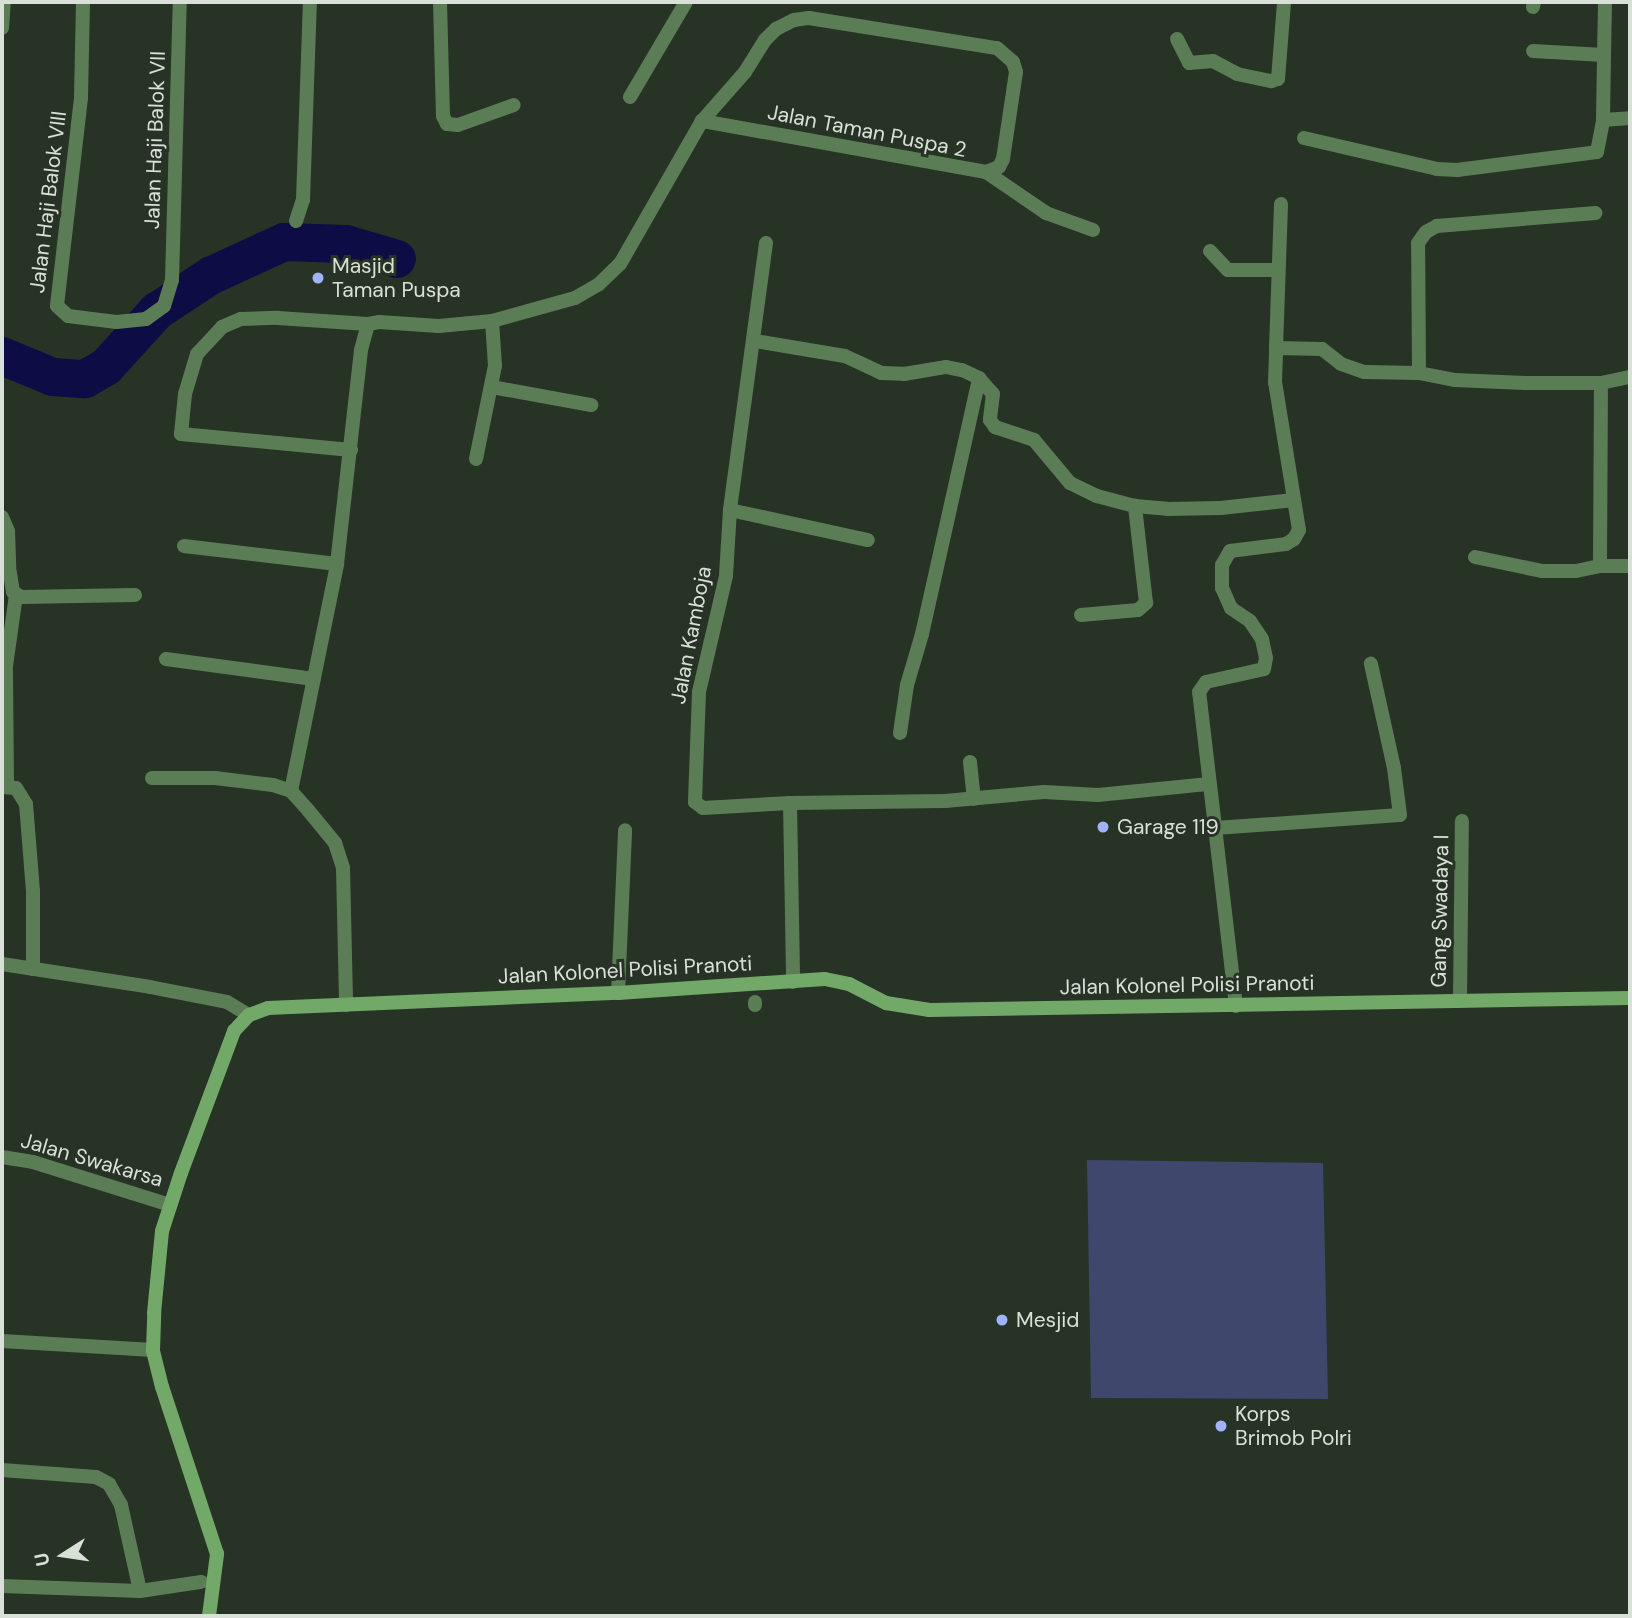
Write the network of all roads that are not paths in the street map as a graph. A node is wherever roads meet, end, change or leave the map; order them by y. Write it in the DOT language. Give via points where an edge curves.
graph roads {
  1 [pos="4,2"];
  2 [pos="83,2"];
  3 [pos="180,2"];
  4 [pos="310,2"];
  5 [pos="440,2"];
  6 [pos="686,2"];
  7 [pos="1284,2"];
  8 [pos="1605,2"];
  9 [pos="2,28"];
  10 [pos="1177,38"];
  11 [pos="1533,51"];
  12 [pos="1604,55"];
  13 [pos="630,97"];
  14 [pos="514,105"];
  15 [pos="1630,118"];
  16 [pos="1602,120"];
  17 [pos="702,121"];
  18 [pos="1304,138"];
  19 [pos="986,172"];
  20 [pos="1281,204"];
  21 [pos="1595,213"];
  22 [pos="296,221"];
  23 [pos="1093,230"];
  24 [pos="766,243"];
  25 [pos="1210,251"];
  26 [pos="1277,270"];
  27 [pos="172,280"];
  28 [pos="492,321"];
  29 [pos="368,324"];
  30 [pos="755,341"];
  31 [pos="1276,348"];
  32 [pos="1419,373"];
  33 [pos="979,377"];
  34 [pos="1630,377"];
  35 [pos="1601,383"];
  36 [pos="492,387"];
  37 [pos="592,405"];
  38 [pos="351,450"];
  39 [pos="476,459"];
  40 [pos="1294,500"];
  41 [pos="1135,506"];
  42 [pos="730,510"];
  43 [pos="2,517"];
  44 [pos="868,540"];
  45 [pos="184,546"];
  46 [pos="1475,557"];
  47 [pos="337,564"];
  48 [pos="1600,566"];
  49 [pos="1630,566"];
  50 [pos="5,568"];
  51 [pos="16,595"];
  52 [pos="135,595"];
  53 [pos="1081,615"];
  54 [pos="166,659"];
  55 [pos="1371,664"];
  56 [pos="314,679"];
  57 [pos="900,733"];
  58 [pos="970,762"];
  59 [pos="152,778"];
  60 [pos="1209,784"];
  61 [pos="5,787"];
  62 [pos="290,792"];
  63 [pos="974,799"];
  64 [pos="790,803"];
  65 [pos="1462,821"];
  66 [pos="1215,828"];
  67 [pos="625,830"];
  68 [pos="2,964"];
  69 [pos="33,969"];
  70 [pos="793,982"];
  71 [pos="618,993"];
  72 [pos="1630,998"];
  73 [pos="1460,1001"];
  74 [pos="346,1005"];
  75 [pos="1236,1006"];
  76 [pos="249,1015"];
  77 [pos="2,1157"];
  78 [pos="170,1205"];
  79 [pos="2,1340"];
  80 [pos="153,1350"];
  81 [pos="2,1470"];
  82 [pos="201,1583"];
  83 [pos="2,1586"];
  84 [pos="140,1591"];
  85 [pos="209,1616"];
  1 -- 9 [label="street"];
  2 -- 27 [label="street, Jalan Haji Balok VIII" via="81,98 57,306 68,316 117,323 139,321 164,306"];
  3 -- 27 [label="street, Jalan Haji Balok VII"];
  4 -- 22 [label="street" via="303,200"];
  5 -- 14 [label="street" via="443,116 447,124 458,125"];
  6 -- 13 [label="street"];
  7 -- 10 [label="street" via="1278,79 1237,74 1213,61 1189,63"];
  8 -- 12 [label="street"];
  11 -- 12 [label="street"];
  12 -- 16 [label="street"];
  15 -- 16 [label="street"];
  16 -- 18 [label="street" via="1597,152 1457,170"];
  17 -- 19 [label="street, Jalan Taman Puspa 2"];
  17 -- 19 [label="street, Jalan Taman Puspa 2" via="776,29 809,18 997,48 1009,57 1016,72 1005,151 999,167"];
  17 -- 28 [label="street" via="616,268 575,299"];
  19 -- 23 [label="street" via="1046,213"];
  20 -- 26 [label="street"];
  21 -- 32 [label="street" via="1437,226 1426,232 1418,243"];
  24 -- 30 [label="street, Jalan Kamboja"];
  25 -- 26 [label="street" via="1228,270"];
  26 -- 31 [label="street"];
  28 -- 29 [label="street" via="439,326"];
  28 -- 36 [label="street"];
  29 -- 38 [label="street"];
  29 -- 38 [label="street" via="241,319 222,327 197,354 185,394 181,434"];
  30 -- 33 [label="street" via="845,356 881,373 946,367"];
  30 -- 42 [label="street, Jalan Kamboja"];
  31 -- 32 [label="street" via="1322,349 1341,364 1364,372"];
  31 -- 40 [label="street" via="1275,382"];
  32 -- 35 [label="street" via="1455,380"];
  33 -- 41 [label="street" via="993,394 990,420 995,427 1034,440 1070,483"];
  33 -- 57 [label="street" via="907,685"];
  34 -- 35 [label="street"];
  35 -- 48 [label="street"];
  36 -- 37 [label="street"];
  36 -- 39 [label="street"];
  38 -- 47 [label="street"];
  40 -- 41 [label="street" via="1221,508"];
  40 -- 60 [label="street" via="1299,530 1294,539 1230,551 1222,565 1222,588 1230,608 1250,621 1262,639 1266,658 1264,669 1255,673 1201,685"];
  41 -- 53 [label="street" via="1146,603 1138,610"];
  42 -- 44 [label="street"];
  42 -- 64 [label="street, Jalan Kamboja" via="726,576 699,692 692,795 703,808"];
  43 -- 50 [label="street" via="8,531"];
  45 -- 47 [label="street"];
  46 -- 48 [label="street" via="1542,571"];
  47 -- 56 [label="street"];
  48 -- 49 [label="street"];
  50 -- 51 [label="street"];
  51 -- 52 [label="street"];
  51 -- 61 [label="street" via="6,666"];
  54 -- 56 [label="street"];
  55 -- 66 [label="street" via="1400,815"];
  56 -- 62 [label="street"];
  58 -- 63 [label="street"];
  59 -- 62 [label="street" via="251,782"];
  60 -- 63 [label="street" via="1098,795 1044,792"];
  60 -- 66 [label="street"];
  61 -- 69 [label="street" via="16,788 26,804"];
  62 -- 74 [label="street" via="340,853"];
  63 -- 64 [label="street"];
  64 -- 70 [label="street"];
  65 -- 73 [label="street, Gang Swadaya I"];
  66 -- 75 [label="street"];
  67 -- 71 [label="street"];
  68 -- 69 [label="street"];
  69 -- 76 [label="street" via="226,1002"];
  70 -- 71 [label="street, Jalan Kolonel Polisi Pranoti"];
  70 -- 75 [label="street, Jalan Kolonel Polisi Pranoti" via="839,981 886,1003 929,1010"];
  71 -- 74 [label="street, Jalan Kolonel Polisi Pranoti"];
  72 -- 73 [label="street, Jalan Kolonel Polisi Pranoti"];
  73 -- 75 [label="street, Jalan Kolonel Polisi Pranoti"];
  74 -- 76 [label="street, Jalan Kolonel Polisi Pranoti" via="268,1008"];
  76 -- 78 [label="street" via="234,1031"];
  77 -- 78 [label="street, Jalan Swakarsa" via="33,1162"];
  78 -- 80 [label="street" via="159,1254"];
  79 -- 80 [label="street"];
  80 -- 85 [label="street" via="217,1554"];
  81 -- 84 [label="street" via="105,1480 121,1505"];
  82 -- 84 [label="street"];
  83 -- 84 [label="street"];
}
